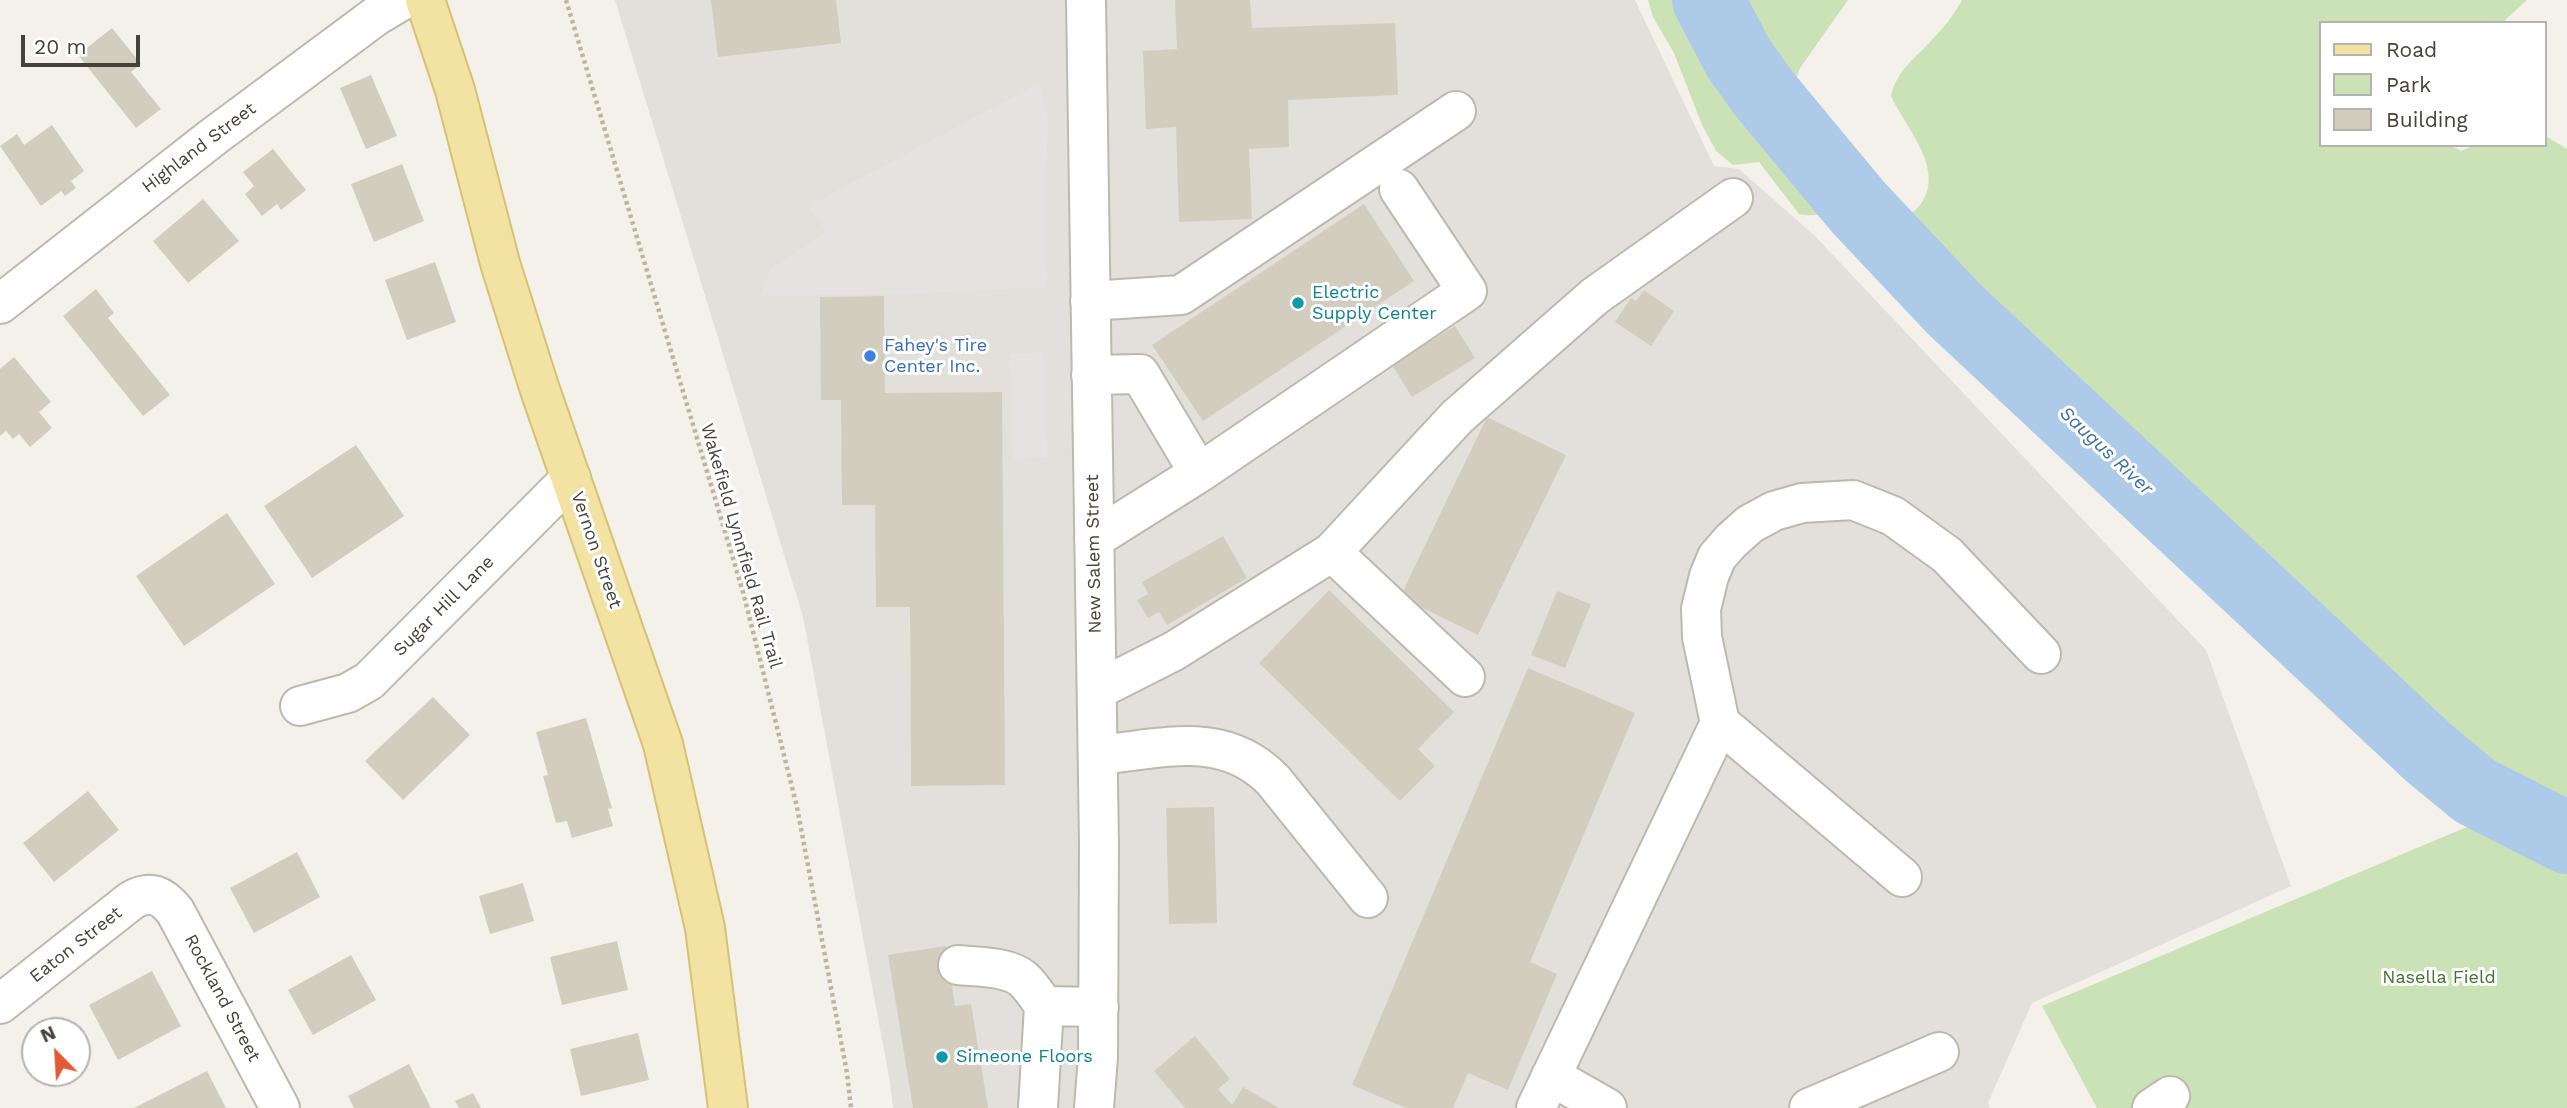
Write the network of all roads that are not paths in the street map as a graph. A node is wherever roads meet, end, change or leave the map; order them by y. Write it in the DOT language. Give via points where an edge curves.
graph roads {
  1 [pos="403,0"];
  2 [pos="425,0"];
  3 [pos="1086,0"];
  4 [pos="1456,111"];
  5 [pos="1399,189"];
  6 [pos="1733,198"];
  7 [pos="1090,301"];
  8 [pos="0,304"];
  9 [pos="1091,375"];
  10 [pos="1199,473"];
  11 [pos="571,478"];
  12 [pos="1094,538"];
  13 [pos="1332,552"];
  14 [pos="2041,654"];
  15 [pos="1465,677"];
  16 [pos="1097,690"];
  17 [pos="300,706"];
  18 [pos="1720,723"];
  19 [pos="1098,755"];
  20 [pos="1902,877"];
  21 [pos="156,894"];
  22 [pos="1368,898"];
  23 [pos="958,965"];
  24 [pos="0,1004"];
  25 [pos="1044,1006"];
  26 [pos="1099,1007"];
  27 [pos="1939,1052"];
  28 [pos="1544,1092"];
  29 [pos="1096,1107"];
  30 [pos="280,1108"];
  31 [pos="728,1108"];
  32 [pos="1038,1108"];
  33 [pos="1607,1108"];
  34 [pos="1809,1108"];
  1 -- 8 [label="street, Highland Street" via="213,136"];
  2 -- 11 [label="main road, Vernon Street" via="455,90 508,288"];
  3 -- 7 [label="street, New Salem Street"];
  4 -- 7 [label="street" via="1181,295"];
  5 -- 10 [label="street" via="1467,291"];
  6 -- 13 [label="street" via="1595,296 1457,416"];
  7 -- 9 [label="street, New Salem Street"];
  9 -- 10 [label="street" via="1140,374"];
  9 -- 12 [label="street, New Salem Street"];
  10 -- 12 [label="street"];
  11 -- 17 [label="street, Sugar Hill Lane" via="369,681 348,693"];
  11 -- 31 [label="main road, Vernon Street" via="663,744 705,928"];
  12 -- 16 [label="street, New Salem Street"];
  13 -- 15 [label="street"];
  13 -- 16 [label="street" via="1174,651"];
  14 -- 18 [label="street" via="1947,555 1893,516 1853,500 1802,503 1750,524 1717,557 1709,576 1701,609 1702,637"];
  16 -- 19 [label="street, New Salem Street"];
  18 -- 20 [label="street"];
  18 -- 28 [label="street"];
  19 -- 22 [label="street" via="1202,746 1241,755 1273,780"];
  19 -- 26 [label="street, New Salem Street"];
  21 -- 24 [label="street, Eaton Street" via="132,900"];
  21 -- 30 [label="street, Rockland Street" via="175,911"];
  23 -- 25 [label="street" via="1018,976"];
  25 -- 26 [label="street"];
  25 -- 32 [label="street"];
  26 -- 29 [label="street, New Salem Street"];
  27 -- 34 [label="street"];
  28 -- 33 [label="street"];
}
